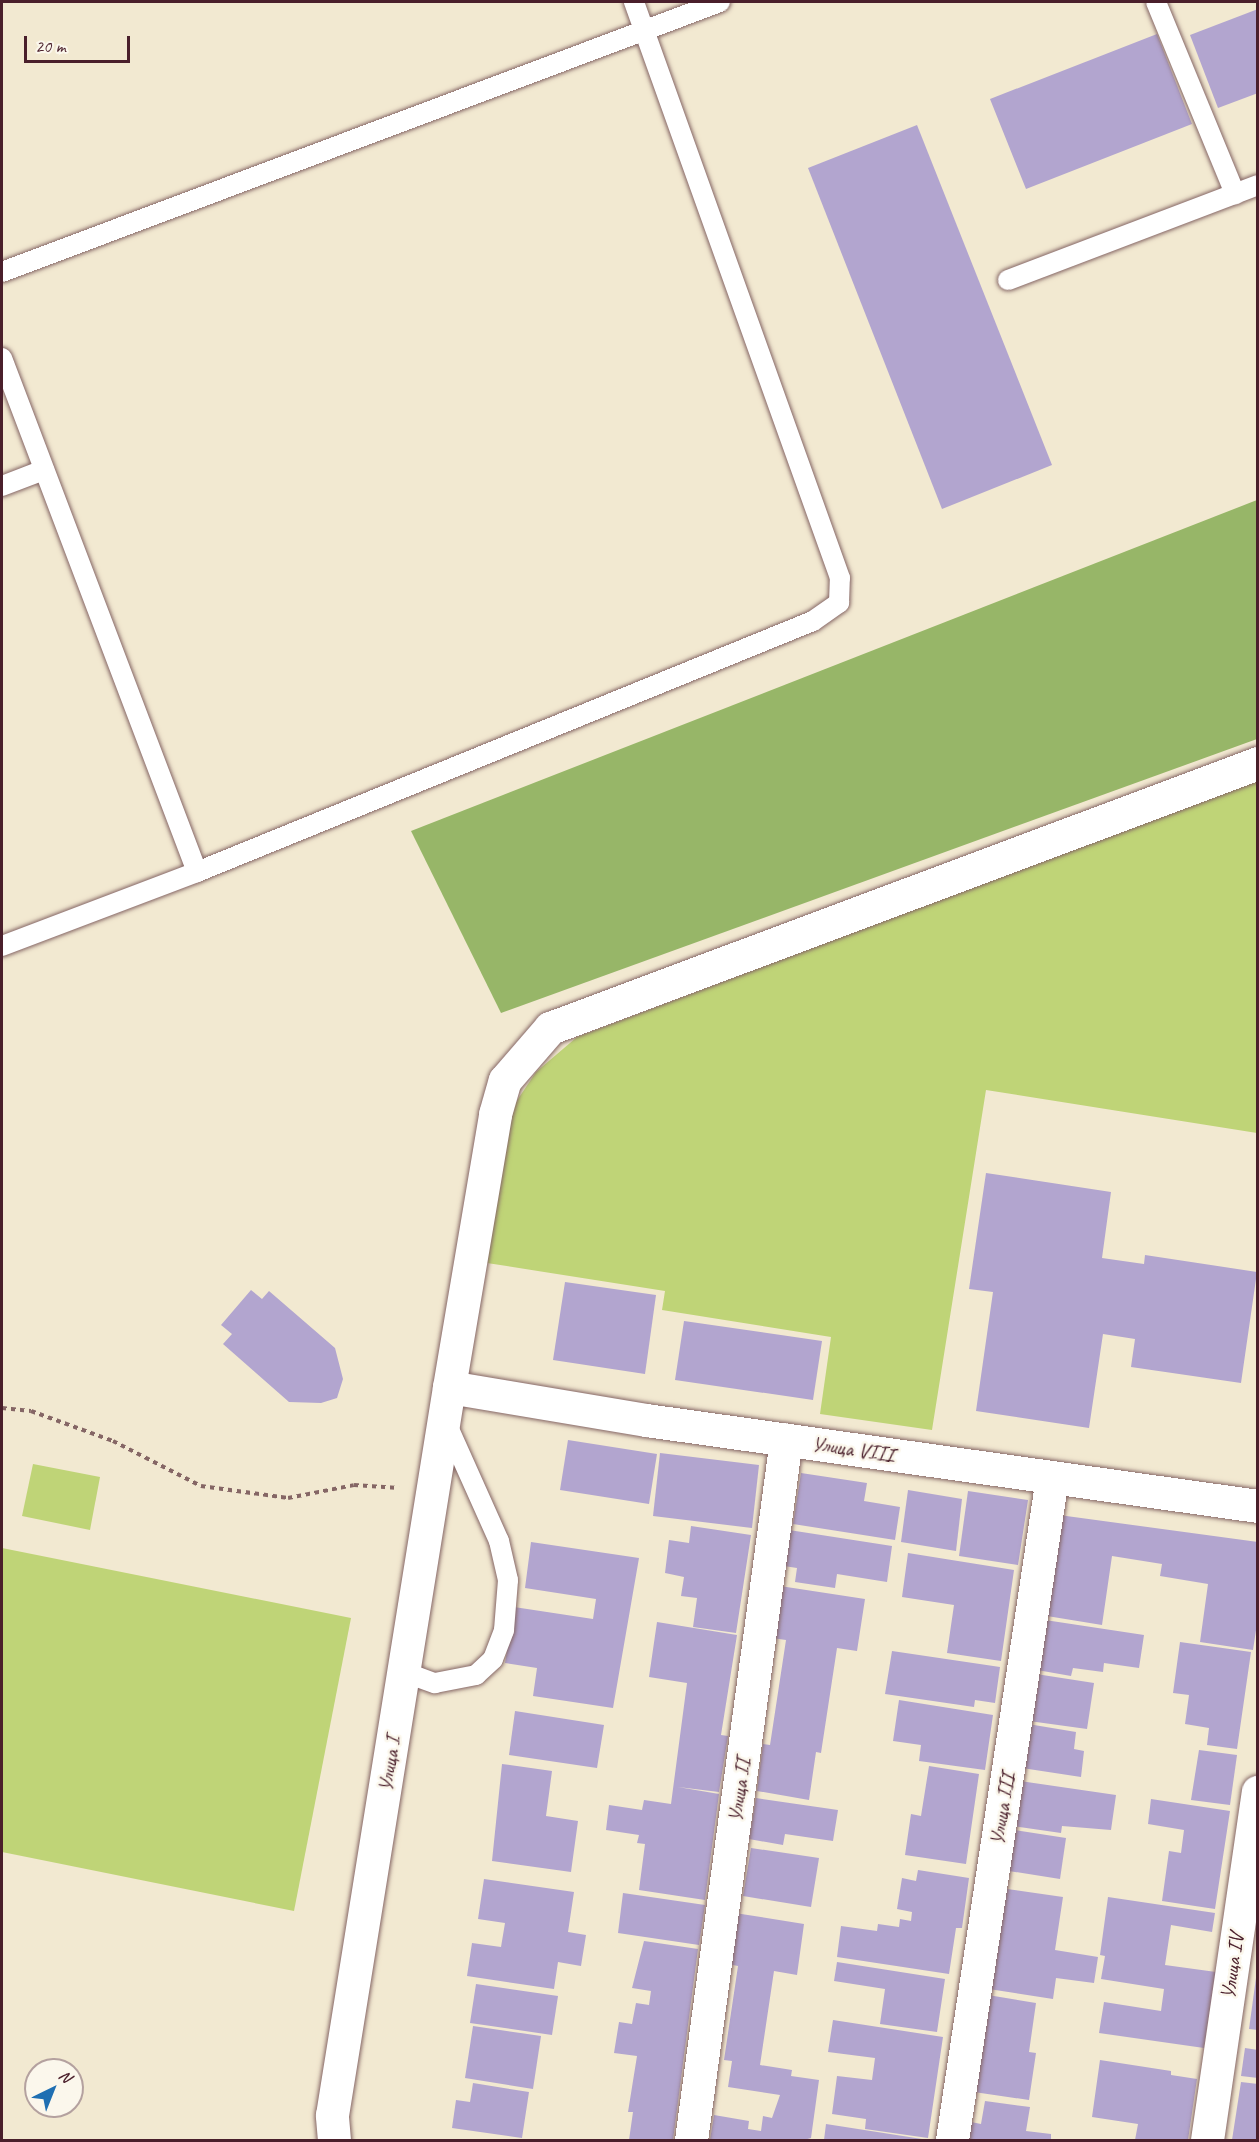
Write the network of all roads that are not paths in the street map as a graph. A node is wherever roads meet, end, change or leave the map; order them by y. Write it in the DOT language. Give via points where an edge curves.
graph roads {
  1 [pos="634,2"];
  2 [pos="720,2"];
  3 [pos="1156,2"];
  4 [pos="645,30"];
  5 [pos="1257,185"];
  6 [pos="1235,194"];
  7 [pos="2,272"];
  8 [pos="1008,280"];
  9 [pos="2,358"];
  10 [pos="44,470"];
  11 [pos="2,486"];
  12 [pos="1257,763"];
  13 [pos="197,872"];
  14 [pos="2,946"];
  15 [pos="447,1403"];
  16 [pos="786,1440"];
  17 [pos="1052,1477"];
  18 [pos="1257,1506"];
  19 [pos="404,1672"];
  20 [pos="1257,1792"];
  21 [pos="334,2140"];
  22 [pos="691,2140"];
  23 [pos="951,2140"];
  24 [pos="1207,2140"];
  1 -- 4 [label="lane"];
  2 -- 4 [label="lane"];
  3 -- 6 [label="lane"];
  4 -- 7 [label="lane"];
  4 -- 13 [label="lane" via="840,578 839,603 813,621"];
  5 -- 6 [label="lane"];
  6 -- 8 [label="lane"];
  9 -- 10 [label="lane"];
  10 -- 11 [label="lane"];
  10 -- 13 [label="lane"];
  12 -- 15 [label="street, Улица I" via="550,1028 505,1080 495,1114"];
  13 -- 14 [label="lane"];
  15 -- 16 [label="street, Улица VIII"];
  15 -- 19 [label="street, Улица I"];
  15 -- 19 [label="lane" via="499,1541 508,1580 504,1630 493,1659 476,1675 435,1683"];
  16 -- 17 [label="street, Улица VIII"];
  16 -- 22 [label="street, Улица II"];
  17 -- 18 [label="street, Улица VIII"];
  17 -- 23 [label="street, Улица III"];
  19 -- 21 [label="street, Улица I" via="332,2115"];
  20 -- 24 [label="street, Улица IV"];
}
